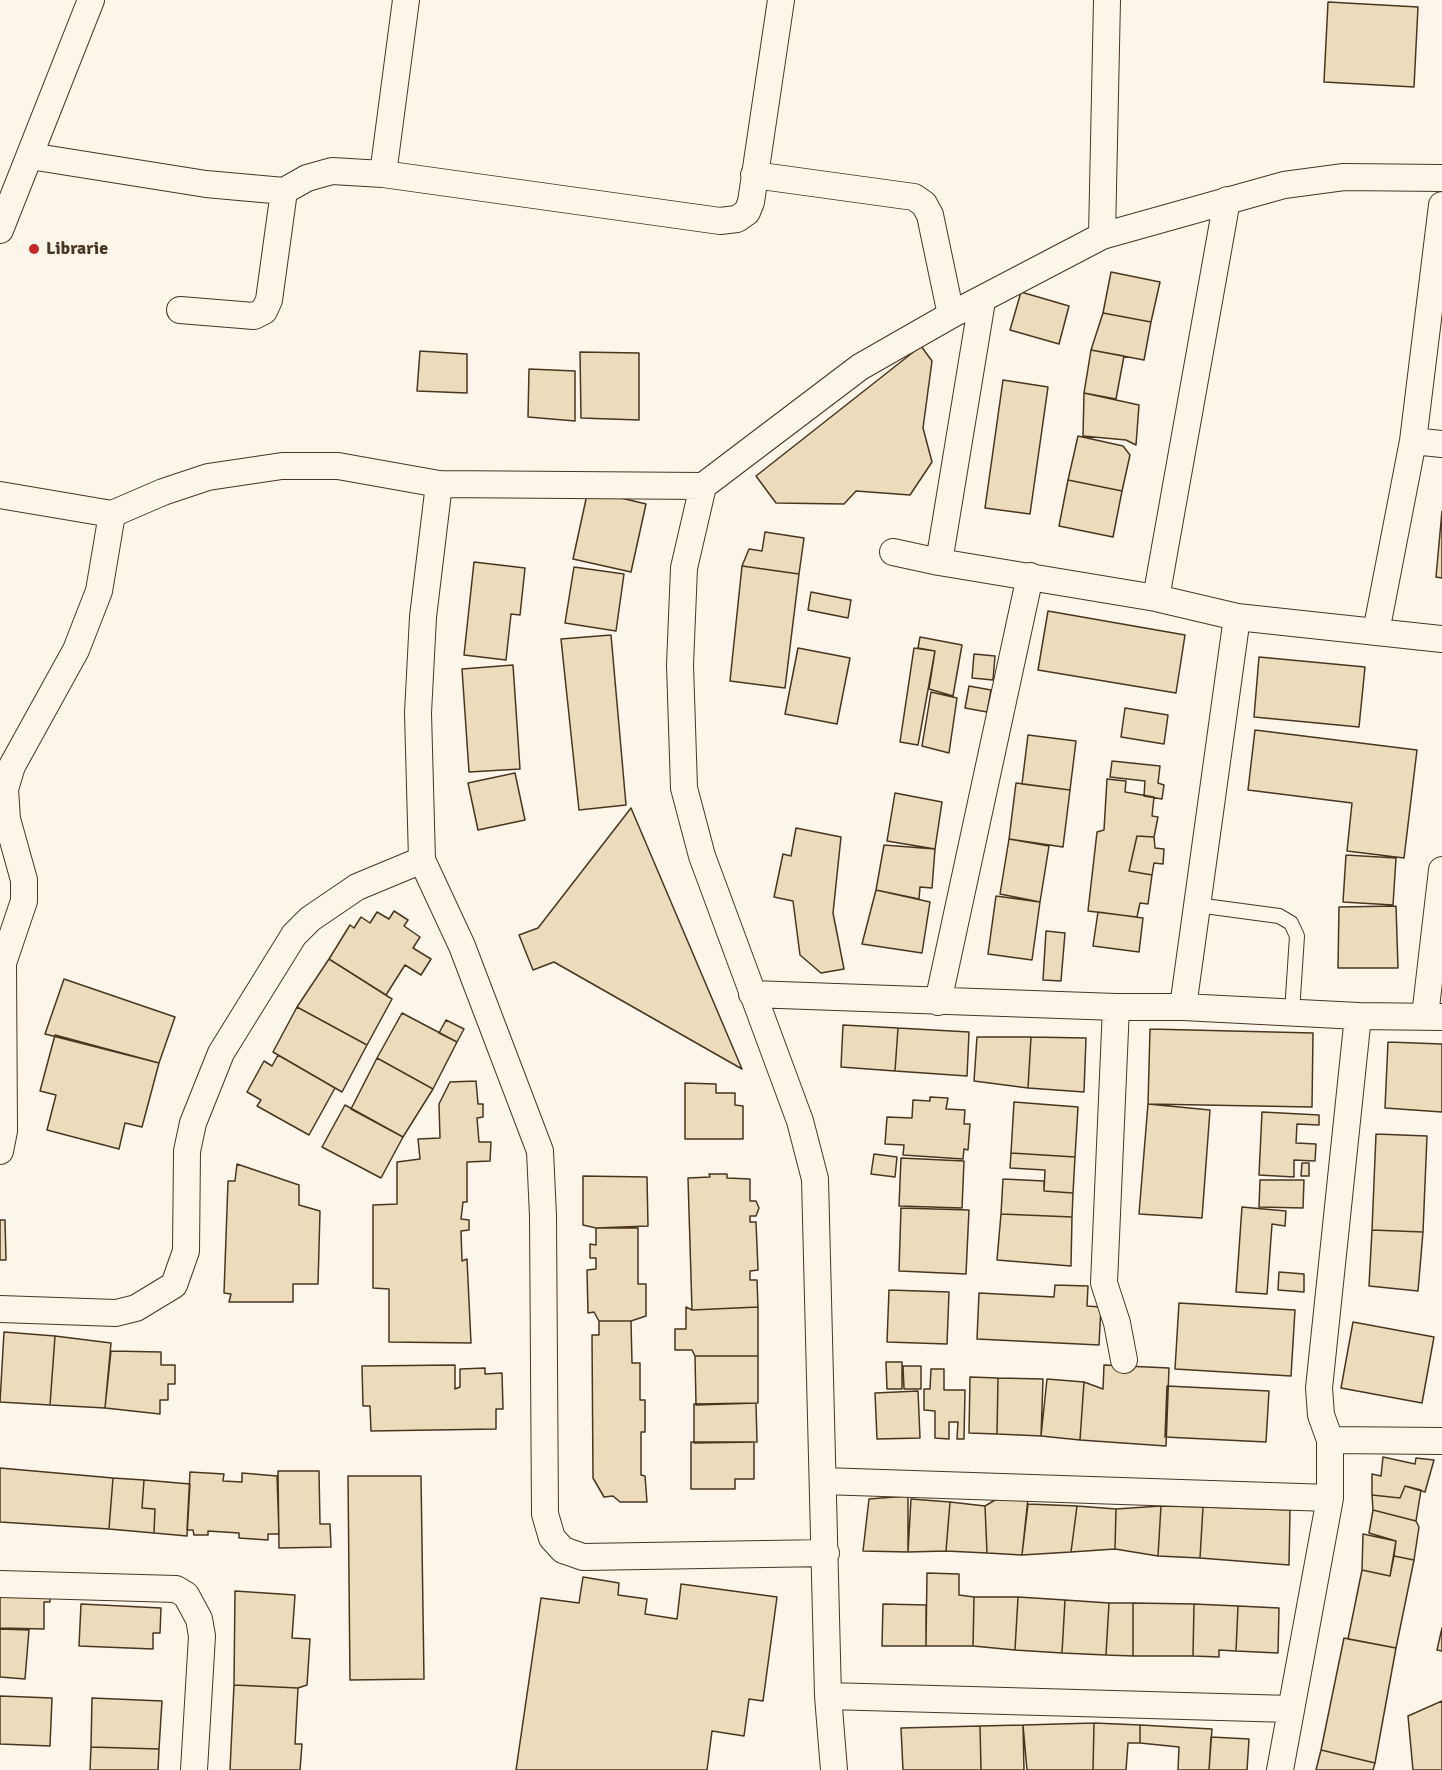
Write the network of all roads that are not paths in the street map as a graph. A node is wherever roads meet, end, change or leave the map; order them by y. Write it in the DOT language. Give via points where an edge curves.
graph roads {
  1 [pos="91,0"];
  2 [pos="406,0"];
  3 [pos="781,0"];
  4 [pos="1107,0"];
  5 [pos="30,156"];
  6 [pos="383,174"];
  7 [pos="754,176"];
  8 [pos="1442,178"];
  9 [pos="285,191"];
  10 [pos="1227,200"];
  11 [pos="1442,205"];
  12 [pos="0,230"];
  13 [pos="1102,236"];
  14 [pos="982,301"];
  15 [pos="180,310"];
  16 [pos="951,315"];
  17 [pos="1413,441"];
  18 [pos="1442,444"];
  19 [pos="439,484"];
  20 [pos="703,486"];
  21 [pos="0,495"];
  22 [pos="112,514"];
  23 [pos="893,552"];
  24 [pos="939,562"];
  25 [pos="1030,576"];
  26 [pos="1156,598"];
  27 [pos="1237,617"];
  28 [pos="1376,632"];
  29 [pos="1442,639"];
  30 [pos="422,860"];
  31 [pos="1442,870"];
  32 [pos="1197,904"];
  33 [pos="4,950"];
  34 [pos="752,994"];
  35 [pos="938,1002"];
  36 [pos="1116,1007"];
  37 [pos="1183,1007"];
  38 [pos="1292,1012"];
  39 [pos="1358,1016"];
  40 [pos="1434,1016"];
  41 [pos="0,1151"];
  42 [pos="0,1309"];
  43 [pos="1124,1360"];
  44 [pos="1330,1440"];
  45 [pos="1442,1441"];
  46 [pos="823,1481"];
  47 [pos="1330,1498"];
  48 [pos="826,1553"];
  49 [pos="0,1584"];
  50 [pos="828,1695"];
  51 [pos="1291,1709"];
  52 [pos="194,1770"];
  53 [pos="834,1770"];
  54 [pos="1280,1770"];
  1 -- 5 [label="street"];
  2 -- 6 [label="street"];
  3 -- 7 [label="street"];
  4 -- 13 [label="street"];
  5 -- 9 [label="street" via="206,184"];
  5 -- 12 [label="street"];
  6 -- 7 [label="street" via="720,221 737,219 747,212"];
  6 -- 9 [label="street" via="332,171 307,178"];
  7 -- 16 [label="street" via="920,200 930,215"];
  8 -- 10 [label="street" via="1344,177 1284,185"];
  9 -- 15 [label="street" via="269,300 264,311 254,315"];
  10 -- 13 [label="street"];
  10 -- 26 [label="street"];
  11 -- 17 [label="street"];
  13 -- 14 [label="street"];
  14 -- 16 [label="street"];
  14 -- 24 [label="street"];
  16 -- 20 [label="street" via="860,367"];
  17 -- 18 [label="street"];
  17 -- 28 [label="street"];
  19 -- 20 [label="street"];
  19 -- 22 [label="street" via="338,466 282,466 208,477"];
  19 -- 30 [label="street" via="423,617 418,713"];
  20 -- 34 [label="street" via="684,567 680,666 684,788 702,856"];
  21 -- 22 [label="street"];
  22 -- 33 [label="street" via="99,591 76,650 12,766 5,789 7,819 24,880 24,901"];
  23 -- 24 [label="street"];
  24 -- 25 [label="street"];
  25 -- 26 [label="street"];
  25 -- 35 [label="street"];
  26 -- 27 [label="street"];
  27 -- 28 [label="street"];
  27 -- 32 [label="street"];
  28 -- 29 [label="street"];
  30 -- 42 [label="street" via="357,887 310,919 294,935 221,1053 193,1123 187,1151 186,1251 174,1285 136,1308 116,1313"];
  30 -- 48 [label="street" via="462,946 540,1151 545,1514 552,1538 563,1550 582,1557"];
  31 -- 40 [label="street"];
  32 -- 37 [label="street"];
  32 -- 38 [label="lane" via="1279,916 1291,923 1297,936"];
  33 -- 41 [label="street" via="4,1131"];
  34 -- 35 [label="street"];
  34 -- 46 [label="street" via="800,1121 815,1179"];
  35 -- 36 [label="street"];
  36 -- 37 [label="street"];
  36 -- 43 [label="street" via="1104,1283"];
  37 -- 38 [label="street"];
  38 -- 39 [label="street"];
  39 -- 40 [label="street"];
  39 -- 44 [label="street" via="1319,1388 1321,1415"];
  44 -- 45 [label="street"];
  44 -- 47 [label="street"];
  46 -- 47 [label="street"];
  46 -- 48 [label="street"];
  47 -- 51 [label="street"];
  48 -- 50 [label="street"];
  49 -- 52 [label="street" via="176,1589 186,1594 196,1610 202,1636"];
  50 -- 51 [label="street"];
  50 -- 53 [label="street"];
  51 -- 54 [label="street"];
}
